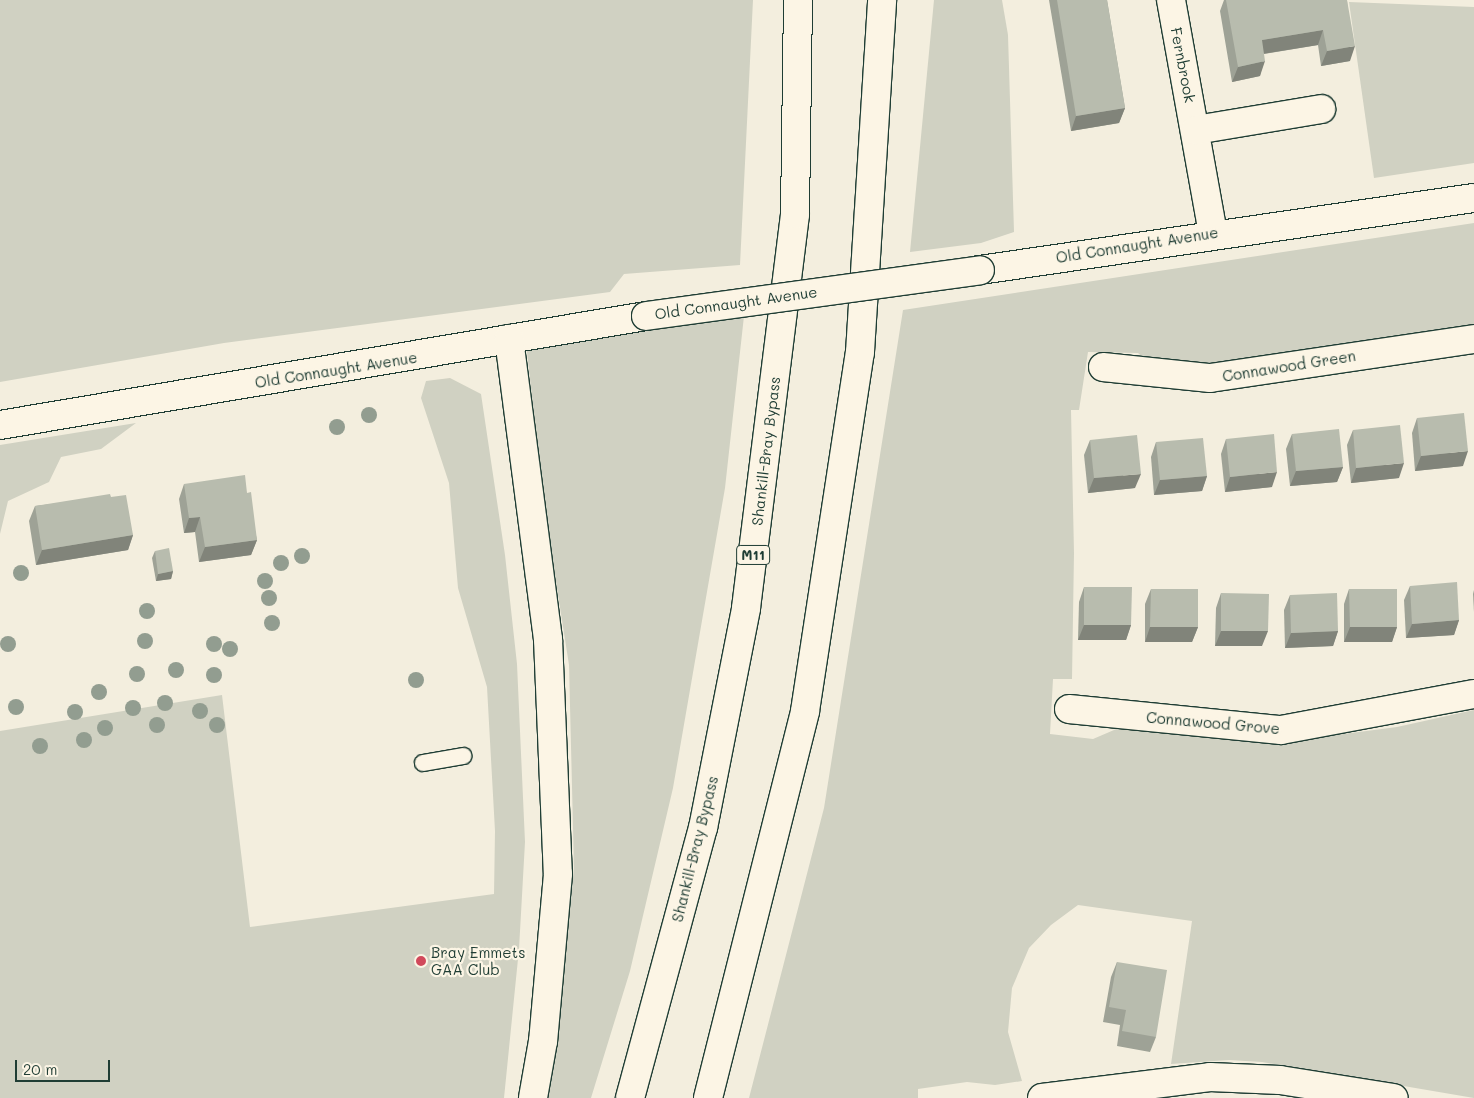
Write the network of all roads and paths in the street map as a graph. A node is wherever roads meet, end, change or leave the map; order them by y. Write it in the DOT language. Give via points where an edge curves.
graph roads {
  1 [pos="798,0"];
  2 [pos="882,0"];
  3 [pos="888,0"];
  4 [pos="1171,0"];
  5 [pos="882,39"];
  6 [pos="1320,109"];
  7 [pos="1196,130"];
  8 [pos="1474,198"];
  9 [pos="1213,233"];
  10 [pos="1474,339"];
  11 [pos="509,340"];
  12 [pos="1103,367"];
  13 [pos="0,425"];
  14 [pos="1474,694"];
  15 [pos="1069,709"];
  16 [pos="463,756"];
  17 [pos="423,763"];
  18 [pos="1281,1089"];
  19 [pos="533,1098"];
  20 [pos="630,1098"];
  21 [pos="708,1098"];
  22 [pos="1042,1098"];
  23 [pos="1394,1098"];
  1 -- 20 [label="main road, Shankill-Bray Bypass / M11" via="795,214 746,608 703,828"];
  2 -- 5 [label="main road"];
  3 -- 5 [label="main road"];
  4 -- 7 [label="main road, Fernbrook"];
  5 -- 21 [label="main road" via="860,352 804,711"];
  6 -- 7 [label="main road"];
  7 -- 9 [label="main road, Fernbrook"];
  8 -- 9 [label="main road, Old Connaught Avenue"];
  9 -- 11 [label="main road, Old Connaught Avenue, bridge" via="980,270 646,316"];
  10 -- 12 [label="main road, Connawood Green" via="1210,378"];
  11 -- 13 [label="main road, Old Connaught Avenue"];
  11 -- 19 [label="main road" via="548,638 558,874 543,1040"];
  14 -- 15 [label="main road, Connawood Grove" via="1281,730"];
  16 -- 17 [label="lane"];
  18 -- 22 [label="main road" via="1210,1077"];
  18 -- 23 [label="main road"];
}
